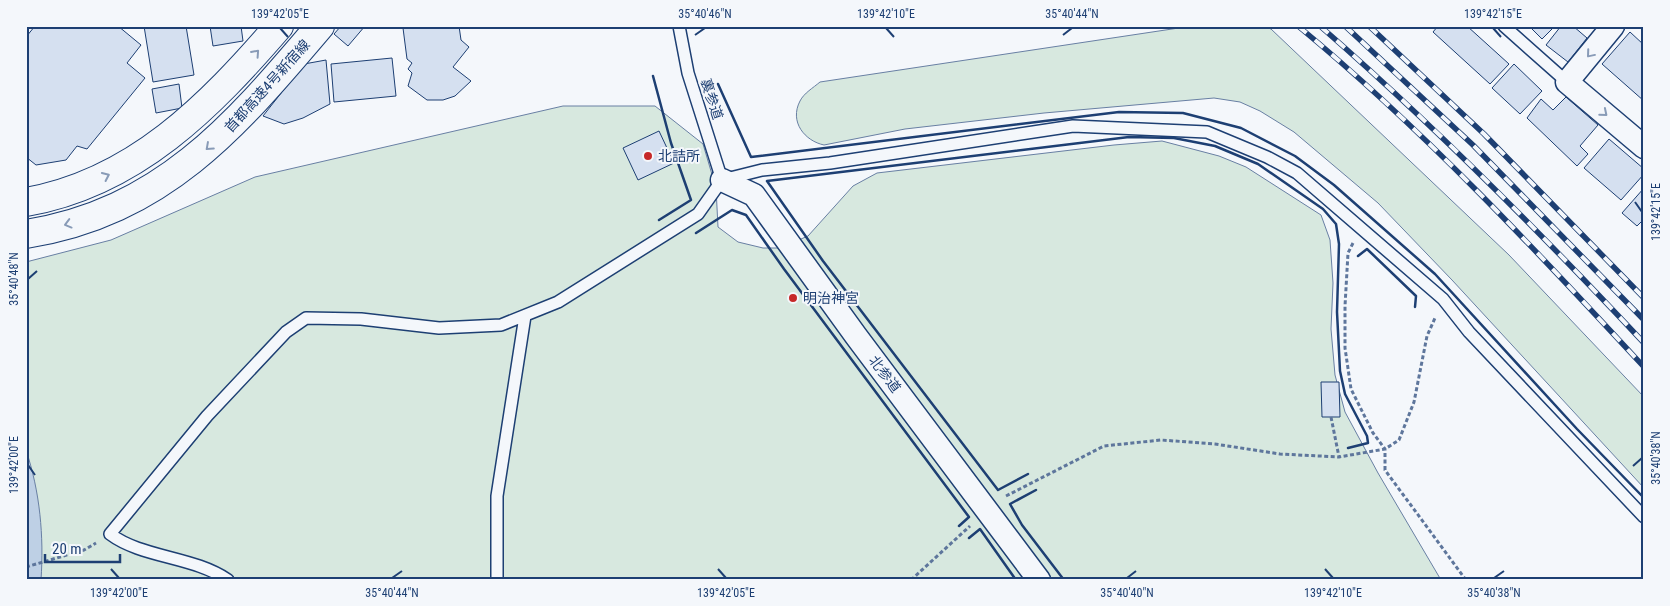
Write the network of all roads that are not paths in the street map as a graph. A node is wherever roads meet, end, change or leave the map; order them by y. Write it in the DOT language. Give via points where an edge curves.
graph roads {
  1 [pos="280,26"];
  2 [pos="320,26"];
  3 [pos="679,26"];
  4 [pos="1504,26"];
  5 [pos="1613,26"];
  6 [pos="1567,82"];
  7 [pos="1644,147"];
  8 [pos="722,180"];
  9 [pos="26,202"];
  10 [pos="26,234"];
  11 [pos="525,316"];
  12 [pos="1644,517"];
  13 [pos="228,580"];
  14 [pos="497,580"];
  15 [pos="1039,580"];
  9 -- 1 [label="highway, one-way" via="82,186 149,152 192,119"];
  2 -- 10 [label="highway, 首都高速4号新宿線, one-way" via="256,101 202,153 153,188 73,223"];
  3 -- 8 [label="lane, 裏参道" via="688,73"];
  4 -- 6 [label="lane"];
  5 -- 6 [label="street, one-way"];
  6 -- 7 [label="street, one-way"];
  8 -- 11 [label="lane" via="698,214 558,302"];
  8 -- 12 [label="lane" via="762,170 830,164 1073,126 1207,132 1297,173 1443,299 1469,332"];
  8 -- 15 [label="street, 北参道" via="754,194"];
  11 -- 13 [label="lane" via="501,324 439,328 360,319 306,318 286,332 207,416 110,534 121,542 171,556"];
  11 -- 14 [label="lane" via="497,496"];
}
